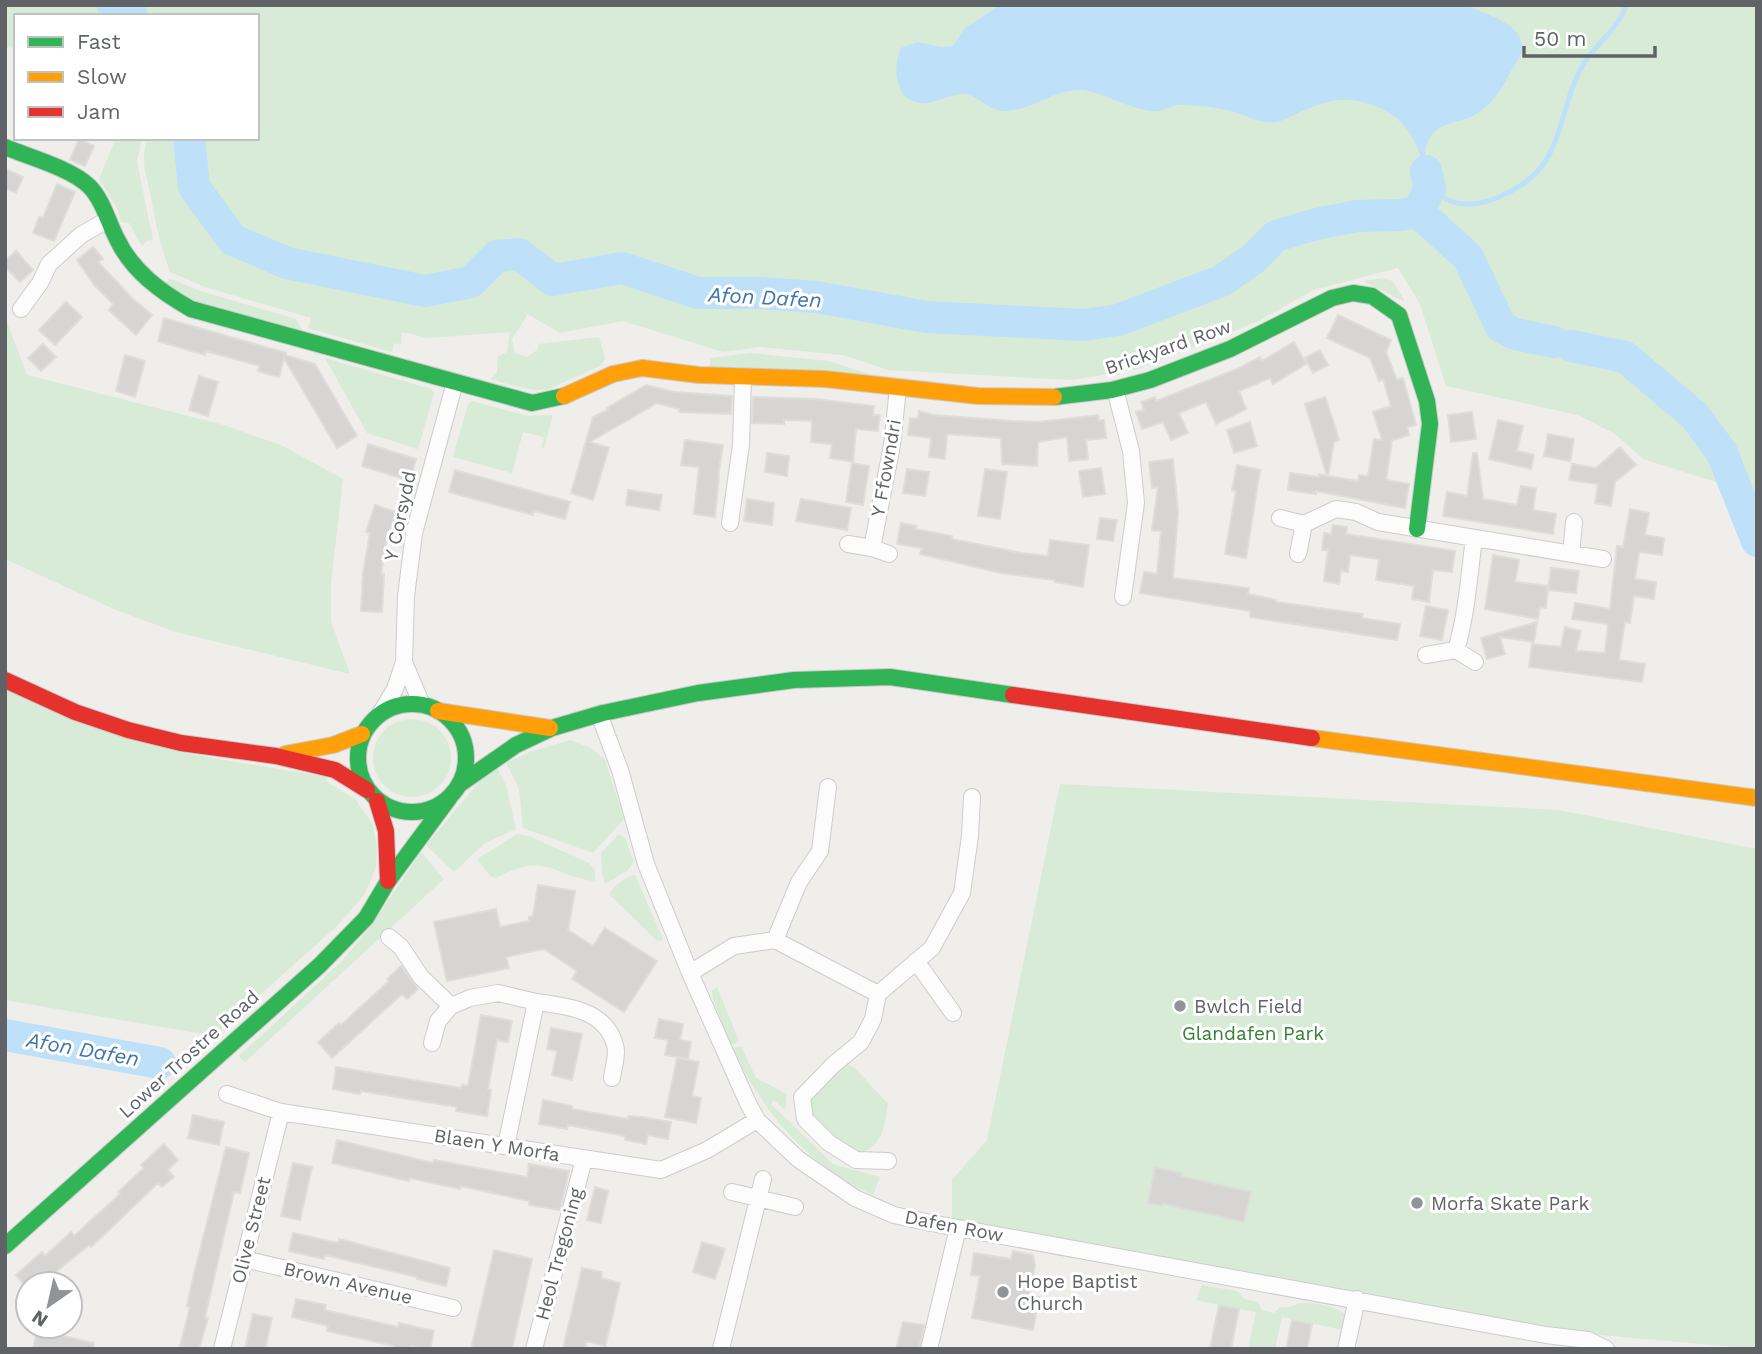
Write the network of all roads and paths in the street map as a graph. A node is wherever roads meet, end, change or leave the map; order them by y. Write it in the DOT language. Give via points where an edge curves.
graph roads {
  1 [pos="5,147"];
  2 [pos="107,220"];
  3 [pos="21,309"];
  4 [pos="743,377"];
  5 [pos="455,382"];
  6 [pos="898,388"];
  7 [pos="1115,389"];
  8 [pos="1280,518"];
  9 [pos="1574,522"];
  10 [pos="730,523"];
  11 [pos="1304,524"];
  12 [pos="1417,529"];
  13 [pos="1474,538"];
  14 [pos="848,544"];
  15 [pos="872,548"];
  16 [pos="889,554"];
  17 [pos="1298,554"];
  18 [pos="1571,554"];
  19 [pos="1602,559"];
  20 [pos="1123,597"];
  21 [pos="1456,650"];
  22 [pos="1426,655"];
  23 [pos="404,662"];
  24 [pos="1475,662"];
  25 [pos="5,680"];
  26 [pos="422,705"];
  27 [pos="438,711"];
  28 [pos="380,714"];
  29 [pos="599,714"];
  30 [pos="550,728"];
  31 [pos="362,734"];
  32 [pos="276,756"];
  33 [pos="828,787"];
  34 [pos="455,790"];
  35 [pos="372,795"];
  36 [pos="972,797"];
  37 [pos="1757,798"];
  38 [pos="388,881"];
  39 [pos="389,937"];
  40 [pos="775,940"];
  41 [pos="916,961"];
  42 [pos="690,973"];
  43 [pos="878,994"];
  44 [pos="536,1002"];
  45 [pos="451,1006"];
  46 [pos="953,1013"];
  47 [pos="432,1042"];
  48 [pos="611,1078"];
  49 [pos="227,1094"];
  50 [pos="281,1112"];
  51 [pos="757,1120"];
  52 [pos="506,1146"];
  53 [pos="584,1159"];
  54 [pos="888,1161"];
  55 [pos="763,1179"];
  56 [pos="732,1192"];
  57 [pos="758,1199"];
  58 [pos="796,1207"];
  59 [pos="958,1228"];
  60 [pos="5,1246"];
  61 [pos="244,1259"];
  62 [pos="1357,1299"];
  63 [pos="453,1308"];
  64 [pos="222,1349"];
  65 [pos="534,1349"];
  66 [pos="721,1349"];
  67 [pos="929,1349"];
  68 [pos="1346,1349"];
  69 [pos="1606,1349"];
  1 -- 2 [label="main road" via="88,186"];
  2 -- 3 [label="street" via="80,235 49,264"];
  2 -- 5 [label="main road" via="122,250 145,276 167,297 191,309"];
  4 -- 5 [label="main road, Brickyard Row" via="622,370 547,403"];
  4 -- 6 [label="main road, Brickyard Row"];
  4 -- 10 [label="street" via="741,445"];
  5 -- 23 [label="street, Y Corsydd" via="414,533"];
  6 -- 7 [label="main road, Brickyard Row" via="1032,397"];
  6 -- 15 [label="street, Y Ffowndri"];
  7 -- 12 [label="main road, Brickyard Row" via="1231,349 1338,296 1361,292 1399,315 1427,401 1430,424"];
  7 -- 20 [label="street" via="1131,451 1136,503"];
  8 -- 11 [label="street"];
  9 -- 18 [label="street"];
  11 -- 12 [label="street" via="1336,509 1378,523"];
  11 -- 17 [label="street"];
  12 -- 13 [label="street"];
  13 -- 18 [label="street"];
  13 -- 21 [label="street" via="1467,607"];
  14 -- 15 [label="street"];
  15 -- 16 [label="street"];
  18 -- 19 [label="street"];
  21 -- 22 [label="street"];
  21 -- 24 [label="street"];
  23 -- 26 [label="street, Y Corsydd"];
  23 -- 28 [label="street, Y Corsydd"];
  25 -- 32 [label="main road" via="128,730 181,743"];
  26 -- 27 [label="main road"];
  26 -- 28 [label="main road" via="392,707"];
  27 -- 30 [label="main road"];
  27 -- 34 [label="main road" via="452,721 466,751 466,768"];
  28 -- 31 [label="main road"];
  29 -- 30 [label="main road"];
  29 -- 37 [label="main road" via="741,685 833,676 890,677"];
  29 -- 42 [label="street, Dafen Row" via="646,864"];
  30 -- 34 [label="main road" via="496,757"];
  31 -- 32 [label="main road"];
  31 -- 35 [label="main road" via="357,761"];
  32 -- 35 [label="main road" via="335,770"];
  33 -- 40 [label="street" via="820,851 799,882"];
  34 -- 35 [label="main road" via="437,807 422,812 390,808"];
  34 -- 38 [label="main road, Lower Trostre Road"];
  35 -- 38 [label="main road, Lower Trostre Road" via="383,813 390,841"];
  36 -- 41 [label="street" via="962,894 932,948"];
  38 -- 60 [label="main road, Lower Trostre Road" via="366,918 320,964"];
  39 -- 45 [label="street"];
  40 -- 42 [label="street" via="734,946"];
  40 -- 43 [label="street"];
  41 -- 43 [label="street"];
  41 -- 46 [label="street"];
  42 -- 51 [label="street, Dafen Row"];
  43 -- 54 [label="street" via="873,1019 861,1042 802,1097 805,1119 829,1143 856,1160"];
  44 -- 45 [label="street" via="498,993"];
  44 -- 48 [label="street" via="582,1009 605,1026 616,1046"];
  44 -- 52 [label="street"];
  45 -- 47 [label="street" via="439,1021"];
  49 -- 50 [label="street, Blaen Y Morfa"];
  50 -- 52 [label="street, Blaen Y Morfa"];
  50 -- 61 [label="street, Olive Street"];
  51 -- 53 [label="street, Blaen Y Morfa" via="707,1150 661,1170"];
  51 -- 59 [label="street, Dafen Row" via="799,1160 855,1198 894,1215"];
  52 -- 53 [label="street, Blaen Y Morfa"];
  53 -- 65 [label="street, Heol Tregoning"];
  55 -- 57 [label="street"];
  56 -- 57 [label="street"];
  57 -- 58 [label="street"];
  57 -- 66 [label="street"];
  59 -- 62 [label="street, Dafen Row"];
  59 -- 67 [label="street"];
  61 -- 63 [label="street, Brown Avenue"];
  61 -- 64 [label="street, Olive Street"];
  62 -- 68 [label="street"];
  62 -- 69 [label="street, Dafen Row" via="1588,1340"];
}
